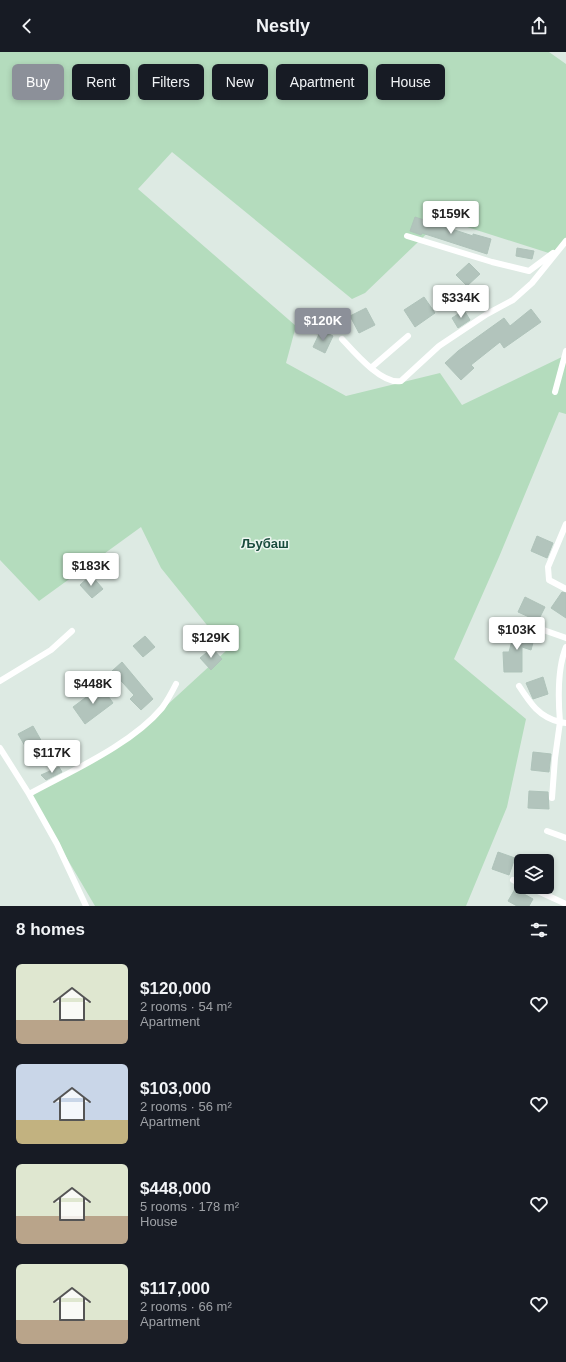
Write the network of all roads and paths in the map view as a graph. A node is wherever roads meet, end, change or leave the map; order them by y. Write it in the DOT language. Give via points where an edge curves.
graph roads {
  1 [pos="407,236"];
  2 [pos="566,241"];
  3 [pos="408,336"];
  4 [pos="342,339"];
  5 [pos="566,351"];
  6 [pos="372,367"];
  7 [pos="555,392"];
  8 [pos="566,524"];
  9 [pos="566,589"];
  10 [pos="515,620"];
  11 [pos="72,631"];
  12 [pos="566,638"];
  13 [pos="566,647"];
  14 [pos="0,681"];
  15 [pos="176,684"];
  16 [pos="519,686"];
  17 [pos="563,722"];
  18 [pos="0,748"];
  19 [pos="29,794"];
  20 [pos="552,798"];
  21 [pos="548,831"];
  22 [pos="566,838"];
  23 [pos="544,894"];
  24 [pos="566,904"];
  25 [pos="86,906"];
  1 -- 2 [label="lane" via="529,271"];
  2 -- 6 [label="lane" via="532,283 513,300 439,346 401,381 389,380"];
  3 -- 6 [label="lane"];
  4 -- 6 [label="lane"];
  5 -- 7 [label="lane"];
  8 -- 9 [label="lane" via="548,567 549,580"];
  10 -- 12 [label="lane"];
  11 -- 14 [label="lane" via="51,650"];
  13 -- 17 [label="lane" via="562,661 559,702"];
  15 -- 19 [label="lane" via="162,707 140,729 90,761"];
  16 -- 17 [label="lane" via="533,708 549,719"];
  17 -- 20 [label="lane" via="555,758"];
  18 -- 19 [label="lane"];
  19 -- 25 [label="lane" via="57,844"];
  21 -- 22 [label="lane"];
  23 -- 24 [label="lane"];
}
